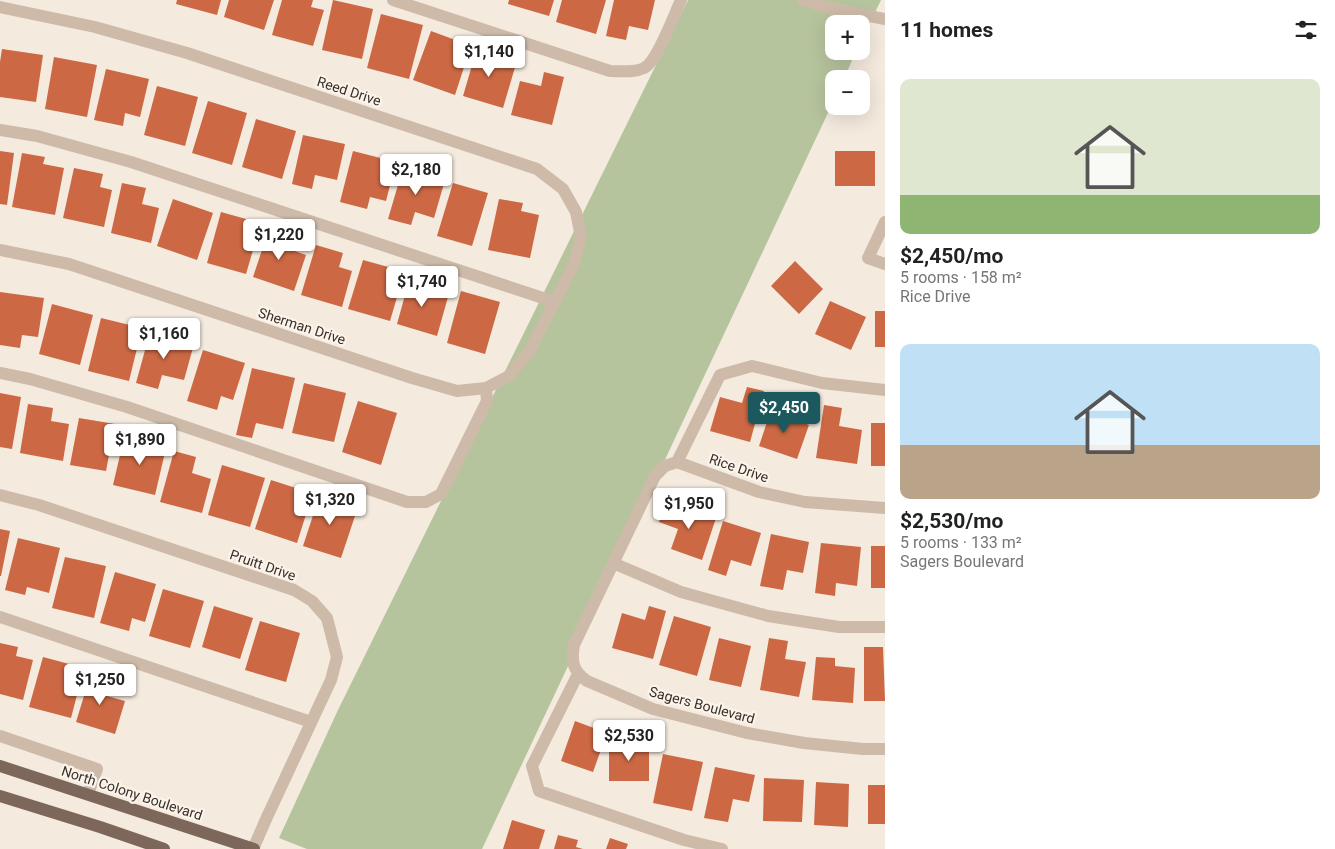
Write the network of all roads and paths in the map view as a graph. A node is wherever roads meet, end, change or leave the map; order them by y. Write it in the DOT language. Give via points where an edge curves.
graph roads {
  1 [pos="393,0"];
  2 [pos="681,0"];
  3 [pos="803,0"];
  4 [pos="0,8"];
  5 [pos="885,19"];
  6 [pos="0,130"];
  7 [pos="885,222"];
  8 [pos="0,250"];
  9 [pos="885,264"];
  10 [pos="555,302"];
  11 [pos="0,373"];
  12 [pos="486,388"];
  13 [pos="885,390"];
  14 [pos="677,462"];
  15 [pos="0,495"];
  16 [pos="885,508"];
  17 [pos="613,563"];
  18 [pos="0,617"];
  19 [pos="885,627"];
  20 [pos="578,674"];
  21 [pos="311,722"];
  22 [pos="0,736"];
  23 [pos="885,749"];
  24 [pos="0,766"];
  25 [pos="88,794"];
  26 [pos="0,796"];
  27 [pos="164,849"];
  28 [pos="254,849"];
  29 [pos="722,849"];
  1 -- 2 [label="street" via="610,71 633,72 646,68 657,52"];
  3 -- 5 [label="street"];
  4 -- 10 [label="street, Reed Drive" via="95,27 187,53 537,169 563,189 576,212 581,237 574,264"];
  6 -- 10 [label="street" via="37,136 131,162"];
  7 -- 9 [label="street" via="868,258"];
  8 -- 12 [label="street, Sherman Drive" via="69,264 439,386 457,391"];
  10 -- 12 [label="street, Sherman Drive" via="529,352 509,376"];
  11 -- 12 [label="street" via="127,407 407,502 426,502 441,494 487,401"];
  13 -- 14 [label="street" via="822,383 752,366 720,375"];
  14 -- 16 [label="street, Rice Drive" via="759,492 804,502"];
  14 -- 17 [label="street" via="665,466 655,476"];
  15 -- 21 [label="street, Pruitt Drive" via="294,590 312,601 327,618 337,657 331,680"];
  17 -- 19 [label="street" via="681,592 768,616 839,626"];
  17 -- 20 [label="street" via="574,645 572,658"];
  18 -- 21 [label="street"];
  20 -- 23 [label="street, Sagers Boulevard" via="587,681 653,709 747,733 804,743"];
  20 -- 29 [label="street" via="532,766 539,792 684,840"];
  21 -- 28 [label="street, Pruitt Drive"];
  22 -- 25 [label="street" via="97,769"];
  24 -- 25 [label="main road, North Colony Boulevard"];
  25 -- 28 [label="main road, North Colony Boulevard"];
  26 -- 27 [label="main road"];
}
